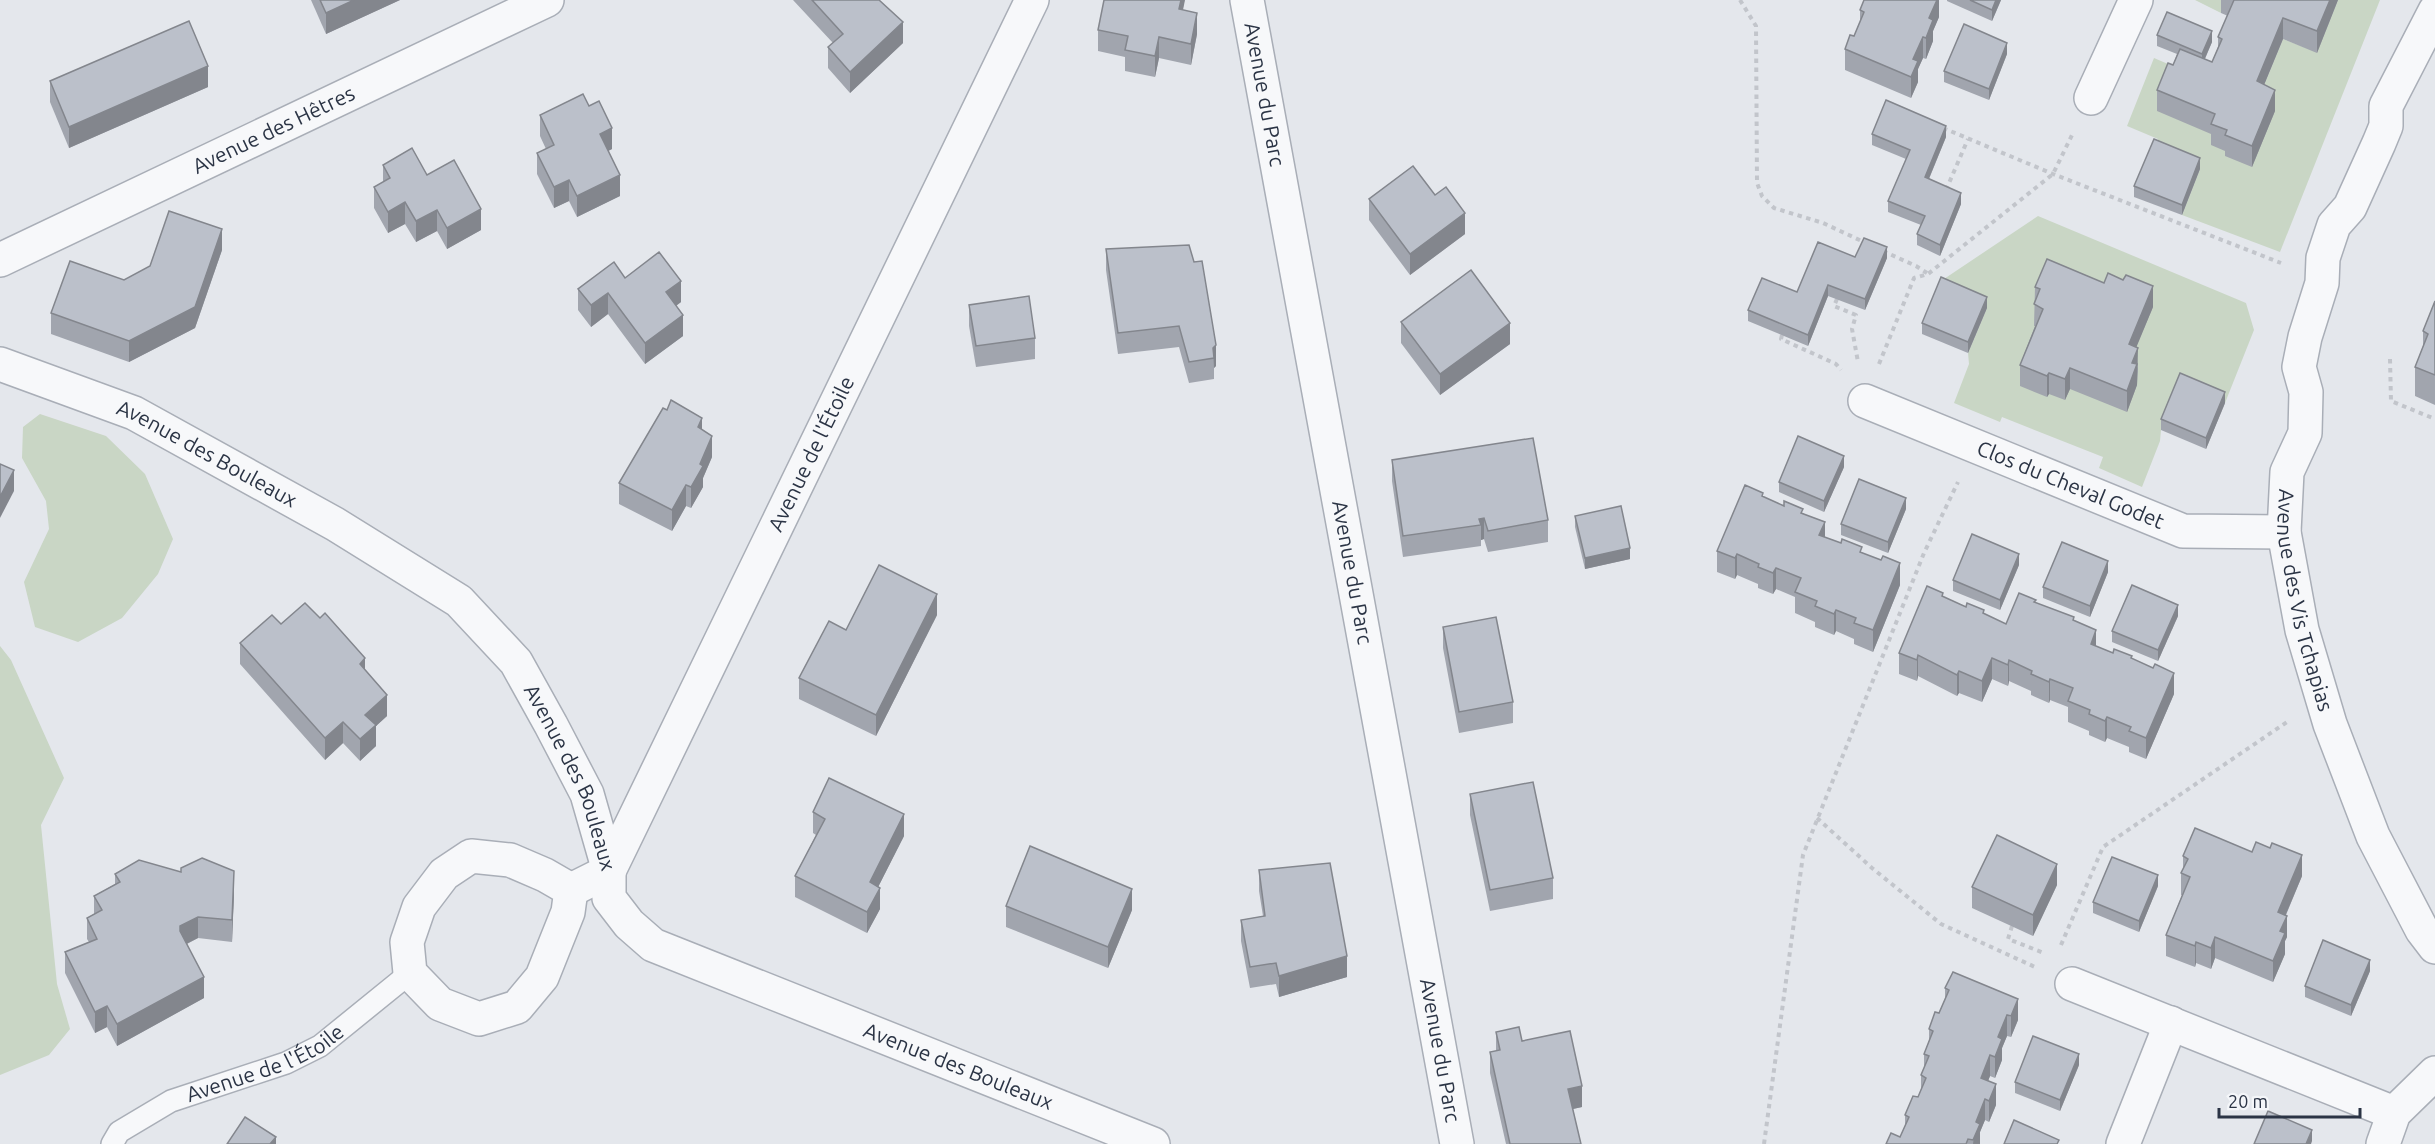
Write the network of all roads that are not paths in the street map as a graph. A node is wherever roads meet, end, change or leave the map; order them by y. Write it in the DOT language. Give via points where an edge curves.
graph roads {
  1 [pos="547,0"];
  2 [pos="1032,0"];
  3 [pos="1247,0"];
  4 [pos="2136,0"];
  5 [pos="2435,11"];
  6 [pos="2091,98"];
  7 [pos="0,260"];
  8 [pos="0,364"];
  9 [pos="1865,401"];
  10 [pos="2284,532"];
  11 [pos="609,871"];
  12 [pos="571,890"];
  13 [pos="2435,947"];
  14 [pos="410,973"];
  15 [pos="2060,979"];
  16 [pos="2171,1023"];
  17 [pos="2435,1073"];
  18 [pos="2394,1113"];
  19 [pos="112,1144"];
  20 [pos="1153,1144"];
  21 [pos="1457,1144"];
  22 [pos="2122,1144"];
  23 [pos="2383,1144"];
  1 -- 7 [label="street, Avenue des Hêtres"];
  2 -- 11 [label="street, Avenue de l'Étoile"];
  3 -- 21 [label="street, Avenue du Parc"];
  4 -- 6 [label="street"];
  5 -- 10 [label="street, Avenue des Vis Tchapias" via="2386,106 2386,126 2369,168 2350,207 2334,225 2323,258 2322,283 2299,367 2306,392 2305,433 2287,472"];
  8 -- 11 [label="street, Avenue des Bouleaux" via="134,413 336,524 459,601 516,662 551,724 586,794"];
  9 -- 10 [label="street, Clos du Cheval Godet" via="2183,531"];
  10 -- 13 [label="street, Avenue des Vis Tchapias" via="2302,630 2322,699 2373,836 2422,930"];
  11 -- 12 [label="street"];
  11 -- 20 [label="street, Avenue des Bouleaux" via="609,898 629,924 653,945"];
  12 -- 14 [label="street" via="510,860 471,856 444,874 419,907 407,942"];
  12 -- 14 [label="street" via="568,912 542,977 517,1007 479,1019 441,1004"];
  14 -- 19 [label="lane, Avenue de l'Étoile" via="320,1046 286,1063 171,1101 119,1132"];
  15 -- 16 [label="street"];
  16 -- 18 [label="street"];
  16 -- 22 [label="street"];
  17 -- 18 [label="street"];
  18 -- 23 [label="street"];
}
